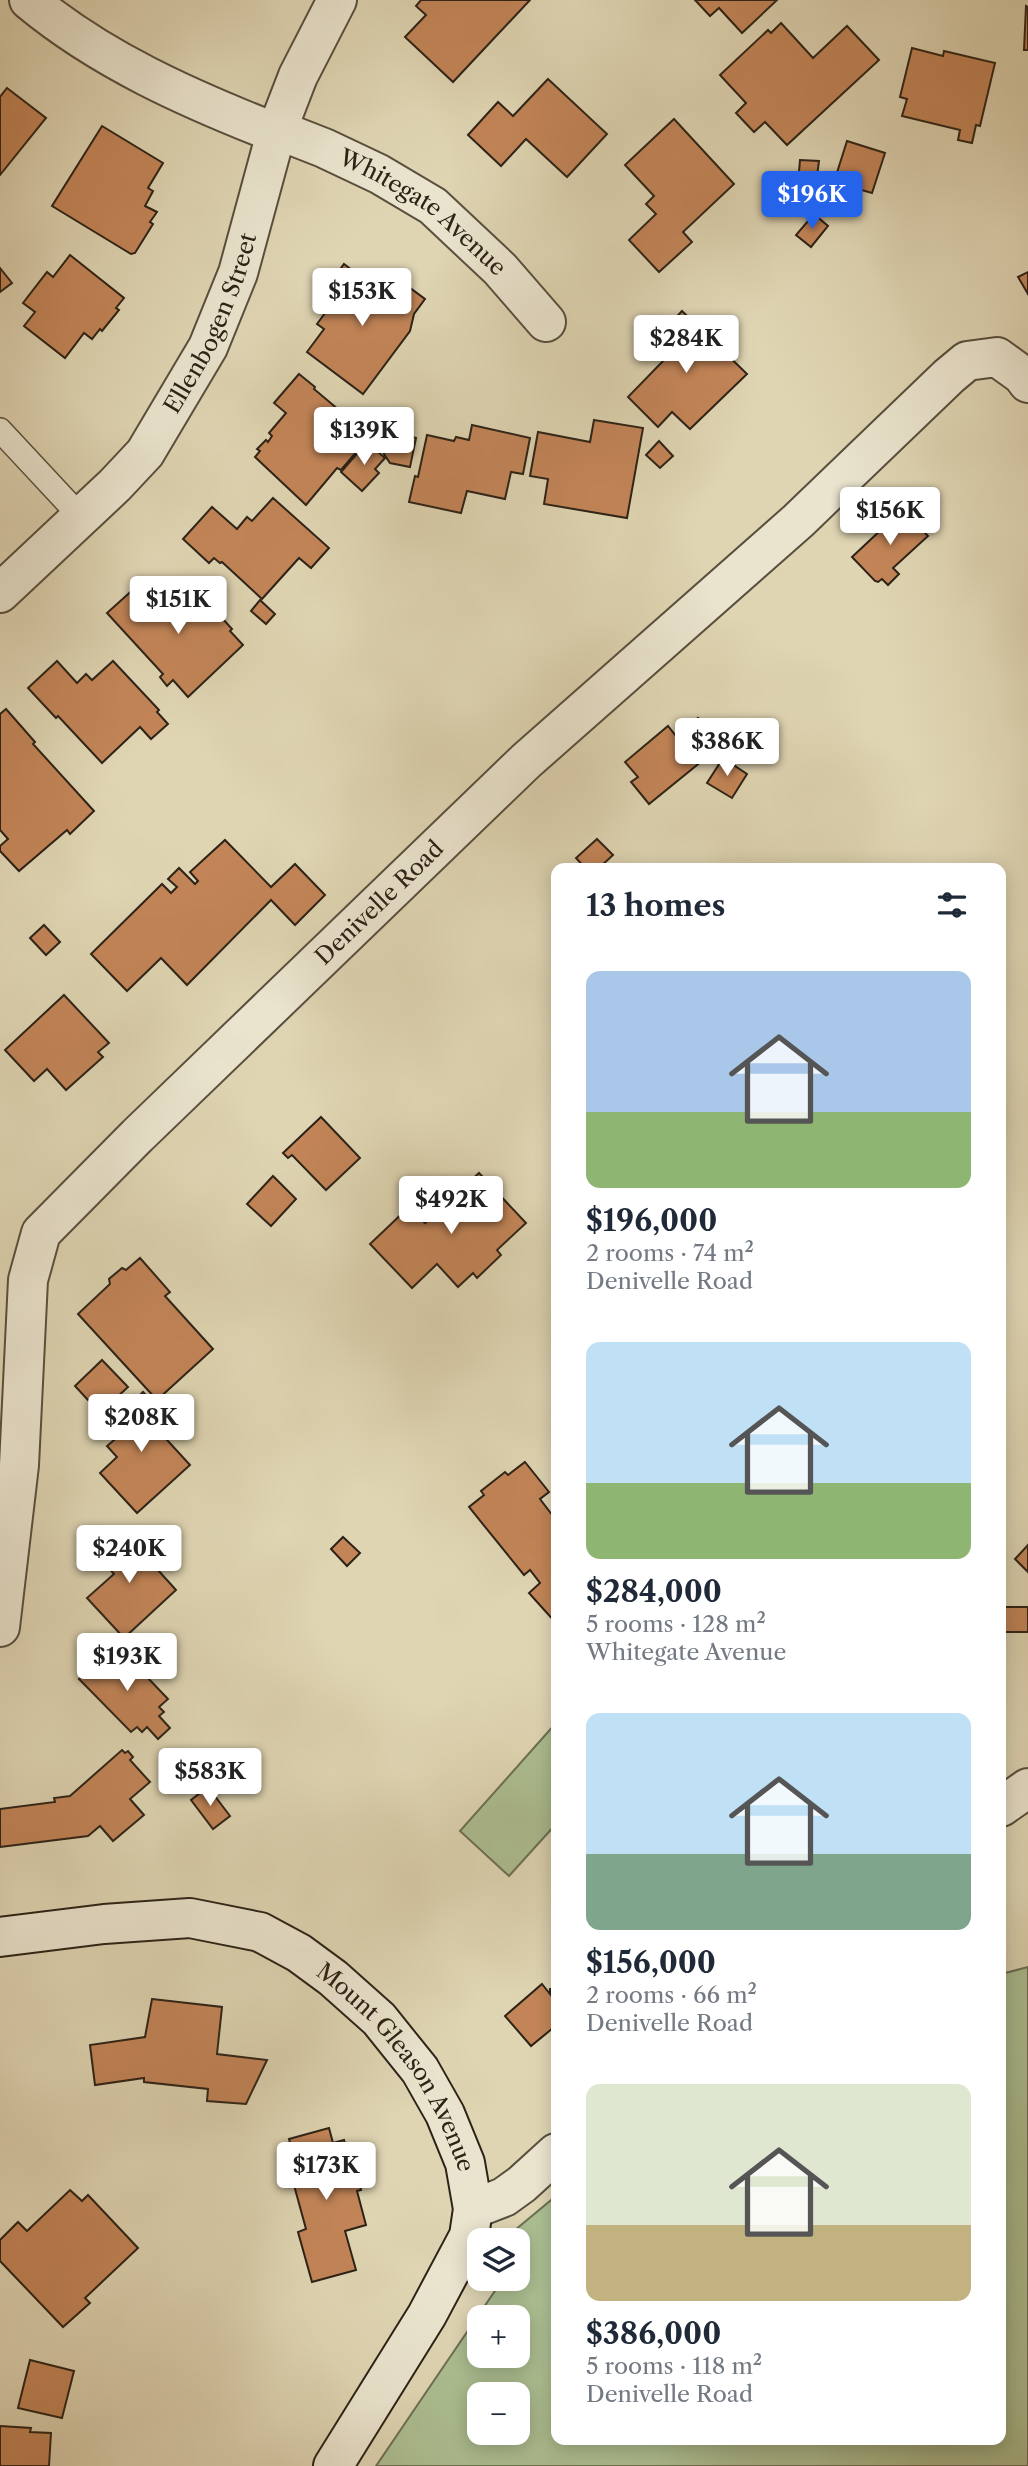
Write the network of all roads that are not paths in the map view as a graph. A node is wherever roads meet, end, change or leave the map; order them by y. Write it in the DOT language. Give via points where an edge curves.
graph roads {
  1 [pos="29,0"];
  2 [pos="337,0"];
  3 [pos="277,132"];
  4 [pos="546,321"];
  5 [pos="1028,383"];
  6 [pos="0,429"];
  7 [pos="81,517"];
  8 [pos="0,593"];
  9 [pos="0,1627"];
  10 [pos="1028,1788"];
  11 [pos="1006,1803"];
  12 [pos="0,1937"];
  13 [pos="551,2158"];
  14 [pos="473,2209"];
  15 [pos="333,2466"];
  1 -- 3 [label="street, Whitegate Avenue" via="96,49 219,111"];
  2 -- 3 [label="street, Ellenbogen Street" via="298,76"];
  3 -- 4 [label="street, Whitegate Avenue" via="379,174 433,206 500,269"];
  3 -- 7 [label="street, Ellenbogen Street" via="238,273 208,347 145,453"];
  5 -- 9 [label="street, Denivelle Road" via="997,357 967,361 949,376 798,522 526,761 41,1233 28,1280 19,1465"];
  6 -- 7 [label="lane"];
  7 -- 8 [label="street, Ellenbogen Street"];
  10 -- 11 [label="street"];
  12 -- 14 [label="street, Mount Gleason Avenue" via="190,1918 260,1932 299,1953 379,2020 420,2070 465,2163"];
  13 -- 14 [label="street" via="504,2197"];
  14 -- 15 [label="street, Mount Gleason Avenue" via="469,2236 449,2277"];
}
